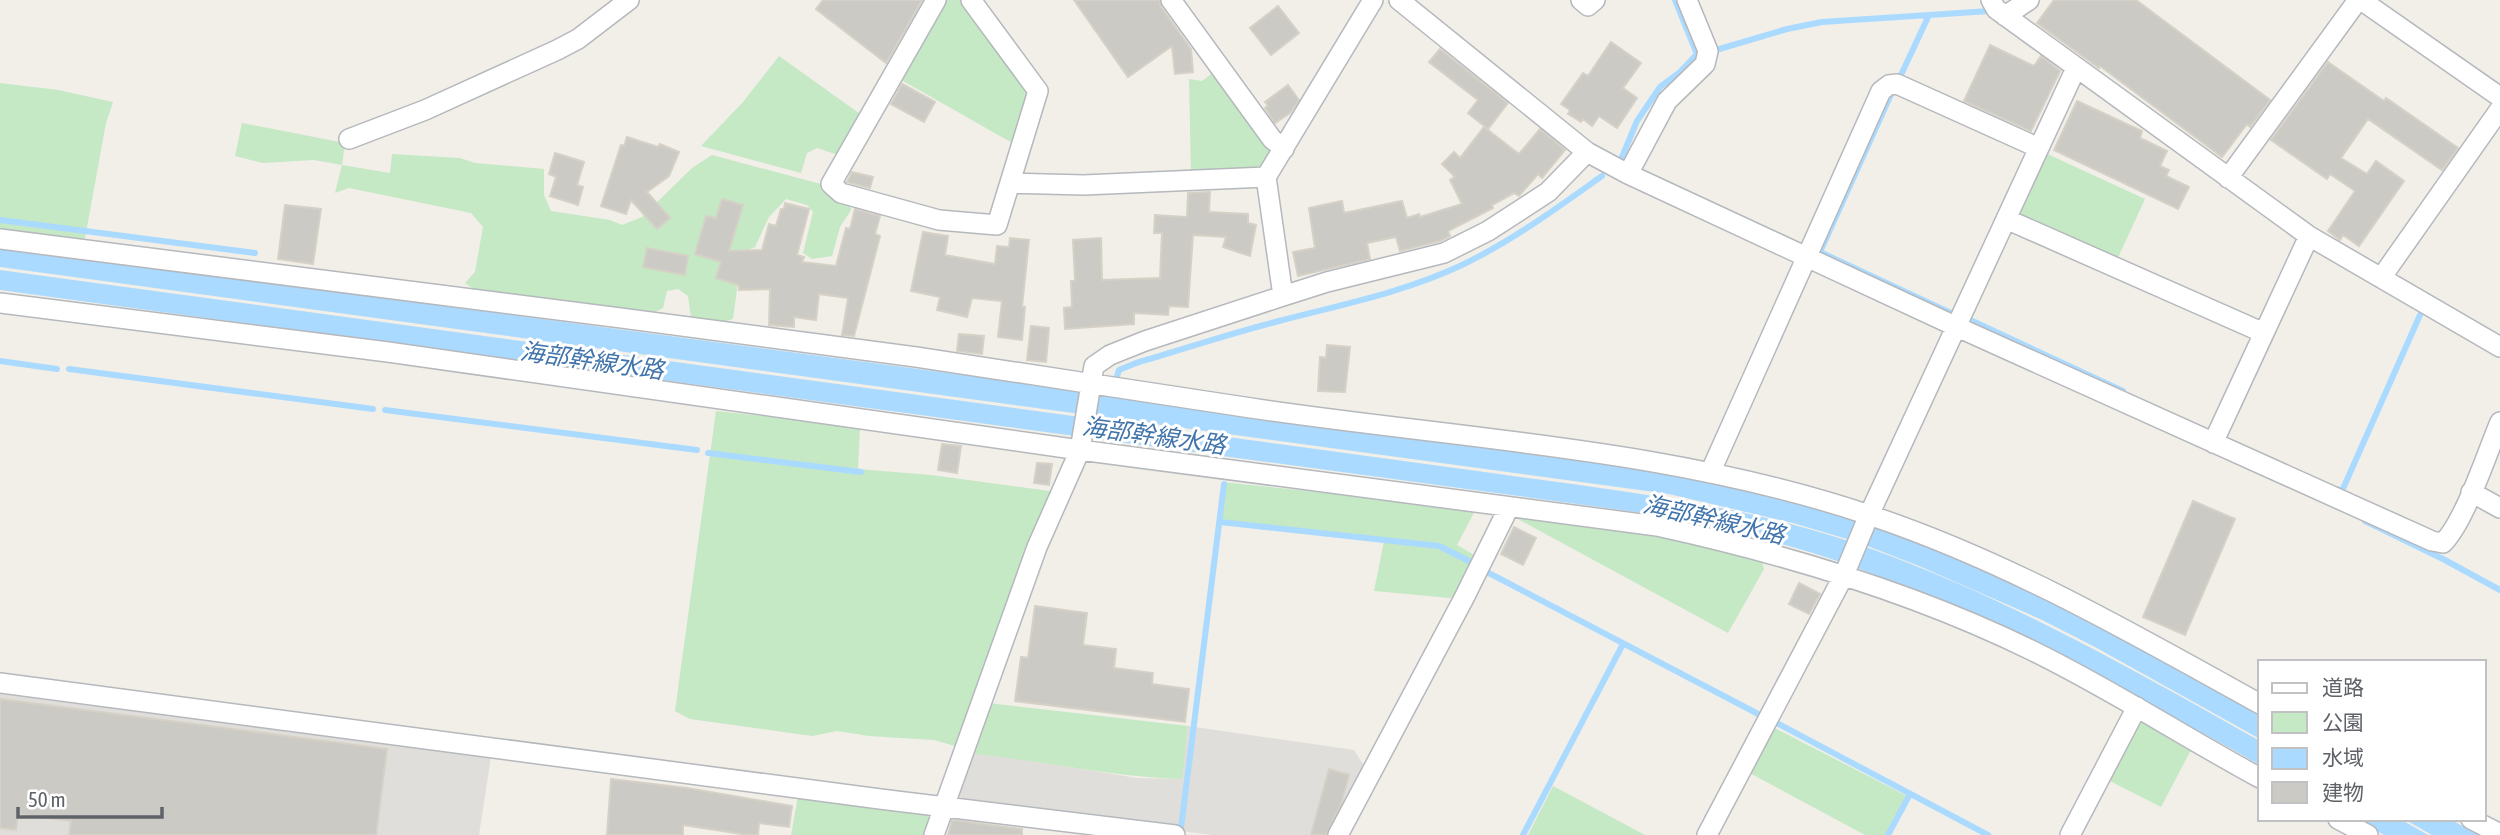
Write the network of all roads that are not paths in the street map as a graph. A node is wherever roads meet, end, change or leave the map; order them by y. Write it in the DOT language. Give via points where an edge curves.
graph roads {
  1 [pos="629,0"];
  2 [pos="936,0"];
  3 [pos="971,0"];
  4 [pos="1171,0"];
  5 [pos="1373,0"];
  6 [pos="1399,0"];
  7 [pos="1581,0"];
  8 [pos="1595,0"];
  9 [pos="1687,0"];
  10 [pos="1991,0"];
  11 [pos="2029,0"];
  12 [pos="2360,0"];
  13 [pos="2005,16"];
  14 [pos="2077,68"];
  15 [pos="2500,97"];
  16 [pos="2500,109"];
  17 [pos="349,139"];
  18 [pos="2039,148"];
  19 [pos="1283,149"];
  20 [pos="1587,152"];
  21 [pos="1628,174"];
  22 [pos="1266,177"];
  23 [pos="2228,178"];
  24 [pos="1010,183"];
  25 [pos="2006,219"];
  26 [pos="2309,236"];
  27 [pos="0,239"];
  28 [pos="1806,257"];
  29 [pos="2381,278"];
  30 [pos="1283,296"];
  31 [pos="0,303"];
  32 [pos="1955,326"];
  33 [pos="2264,333"];
  34 [pos="2500,347"];
  35 [pos="1091,382"];
  36 [pos="2500,422"];
  37 [pos="2213,443"];
  38 [pos="1081,446"];
  39 [pos="1710,472"];
  40 [pos="2471,492"];
  41 [pos="1509,507"];
  42 [pos="2500,508"];
  43 [pos="1869,514"];
  44 [pos="1846,571"];
  45 [pos="0,683"];
  46 [pos="2258,703"];
  47 [pos="2137,707"];
  48 [pos="2258,777"];
  49 [pos="944,806"];
  50 [pos="2343,821"];
  51 [pos="2475,821"];
  52 [pos="2500,834"];
  53 [pos="933,835"];
  54 [pos="1175,835"];
  55 [pos="1338,835"];
  56 [pos="1707,835"];
  57 [pos="2070,835"];
  58 [pos="2368,835"];
  1 -- 17 [label="street" via="557,50"];
  2 -- 24 [label="street" via="831,184 841,193 939,220 997,225"];
  3 -- 24 [label="street" via="1038,91"];
  4 -- 19 [label="street"];
  5 -- 19 [label="street"];
  6 -- 20 [label="street"];
  7 -- 8 [label="street" via="1588,6"];
  9 -- 21 [label="street" via="1709,57 1667,101"];
  10 -- 13 [label="street"];
  11 -- 13 [label="street"];
  12 -- 15 [label="street"];
  12 -- 23 [label="street"];
  13 -- 14 [label="street"];
  14 -- 18 [label="street"];
  14 -- 23 [label="street"];
  16 -- 29 [label="street"];
  18 -- 25 [label="street"];
  18 -- 28 [label="street" via="1897,84 1889,85 1881,91"];
  19 -- 22 [label="street"];
  20 -- 21 [label="street"];
  20 -- 30 [label="street" via="1548,192 1444,253"];
  21 -- 28 [label="street"];
  22 -- 24 [label="street" via="1084,185"];
  22 -- 30 [label="street"];
  23 -- 26 [label="street"];
  25 -- 32 [label="street"];
  25 -- 33 [label="street"];
  26 -- 29 [label="street"];
  26 -- 33 [label="street"];
  27 -- 35 [label="street"];
  28 -- 32 [label="street"];
  28 -- 39 [label="street"];
  29 -- 34 [label="street"];
  30 -- 35 [label="street" via="1110,355 1094,366"];
  31 -- 38 [label="street"];
  32 -- 37 [label="street"];
  32 -- 43 [label="street"];
  33 -- 37 [label="street"];
  35 -- 38 [label="street"];
  35 -- 39 [label="street" via="1266,411"];
  36 -- 40 [label="street"];
  37 -- 40 [label="street" via="2432,541 2443,543 2450,536"];
  38 -- 41 [label="street"];
  38 -- 49 [label="street" via="1037,547"];
  39 -- 43 [label="street"];
  40 -- 42 [label="street"];
  41 -- 44 [label="street" via="1657,526"];
  41 -- 55 [label="street"];
  43 -- 44 [label="street"];
  43 -- 46 [label="street" via="2051,590"];
  44 -- 47 [label="street" via="2033,650"];
  44 -- 56 [label="street"];
  45 -- 49 [label="street"];
  47 -- 48 [label="street"];
  47 -- 57 [label="street"];
  49 -- 53 [label="street"];
  49 -- 54 [label="street"];
  50 -- 58 [label="street"];
  51 -- 52 [label="street"];
}
